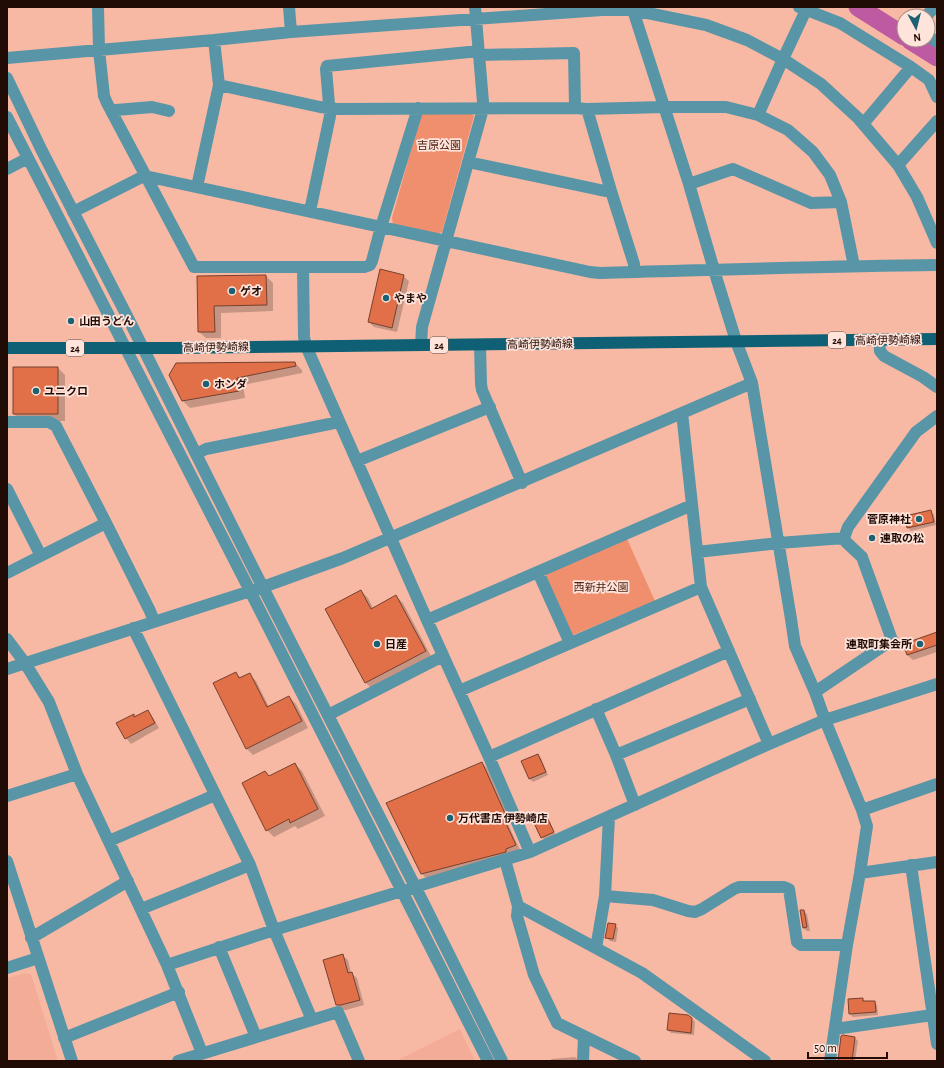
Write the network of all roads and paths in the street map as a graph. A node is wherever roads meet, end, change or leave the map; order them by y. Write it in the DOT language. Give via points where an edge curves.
graph roads {
  1 [pos="98,7"];
  2 [pos="289,7"];
  3 [pos="921,7"];
  4 [pos="935,7"];
  5 [pos="632,8"];
  6 [pos="803,8"];
  7 [pos="476,13"];
  8 [pos="291,32"];
  9 [pos="214,40"];
  10 [pos="99,50"];
  11 [pos="479,53"];
  12 [pos="7,58"];
  13 [pos="783,59"];
  14 [pos="911,67"];
  15 [pos="7,78"];
  16 [pos="219,85"];
  17 [pos="937,96"];
  18 [pos="664,107"];
  19 [pos="329,108"];
  20 [pos="418,108"];
  21 [pos="483,108"];
  22 [pos="581,109"];
  23 [pos="169,111"];
  24 [pos="112,112"];
  25 [pos="758,115"];
  26 [pos="7,117"];
  27 [pos="937,121"];
  28 [pos="863,124"];
  29 [pos="28,158"];
  30 [pos="468,162"];
  31 [pos="898,165"];
  32 [pos="7,169"];
  33 [pos="145,176"];
  34 [pos="689,184"];
  35 [pos="196,187"];
  36 [pos="611,191"];
  37 [pos="841,202"];
  38 [pos="310,211"];
  39 [pos="73,212"];
  40 [pos="381,227"];
  41 [pos="446,241"];
  42 [pos="937,243"];
  43 [pos="937,265"];
  44 [pos="854,266"];
  45 [pos="303,267"];
  46 [pos="714,270"];
  47 [pos="634,272"];
  48 [pos="937,339"];
  49 [pos="879,340"];
  50 [pos="736,341"];
  51 [pos="421,345"];
  52 [pos="480,345"];
  53 [pos="306,346"];
  54 [pos="7,348"];
  55 [pos="125,348"];
  56 [pos="143,348"];
  57 [pos="752,384"];
  58 [pos="937,387"];
  59 [pos="490,407"];
  60 [pos="682,413"];
  61 [pos="937,416"];
  62 [pos="7,422"];
  63 [pos="339,422"];
  64 [pos="196,454"];
  65 [pos="357,461"];
  66 [pos="522,483"];
  67 [pos="7,489"];
  68 [pos="692,505"];
  69 [pos="106,523"];
  70 [pos="844,538"];
  71 [pos="391,539"];
  72 [pos="779,543"];
  73 [pos="697,552"];
  74 [pos="41,556"];
  75 [pos="538,572"];
  76 [pos="7,573"];
  77 [pos="263,587"];
  78 [pos="701,587"];
  79 [pos="250,591"];
  80 [pos="427,620"];
  81 [pos="154,621"];
  82 [pos="133,628"];
  83 [pos="7,639"];
  84 [pos="570,643"];
  85 [pos="729,652"];
  86 [pos="443,656"];
  87 [pos="25,663"];
  88 [pos="7,669"];
  89 [pos="937,684"];
  90 [pos="459,691"];
  91 [pos="815,692"];
  92 [pos="750,699"];
  93 [pos="596,709"];
  94 [pos="328,715"];
  95 [pos="825,720"];
  96 [pos="769,744"];
  97 [pos="616,755"];
  98 [pos="489,757"];
  99 [pos="77,774"];
  100 [pos="937,784"];
  101 [pos="215,795"];
  102 [pos="7,796"];
  103 [pos="634,805"];
  104 [pos="862,810"];
  105 [pos="609,817"];
  106 [pos="109,841"];
  107 [pos="530,852"];
  108 [pos="505,860"];
  109 [pos="937,862"];
  110 [pos="250,865"];
  111 [pos="911,865"];
  112 [pos="8,868"];
  113 [pos="860,873"];
  114 [pos="128,881"];
  115 [pos="415,887"];
  116 [pos="402,891"];
  117 [pos="605,896"];
  118 [pos="518,906"];
  119 [pos="141,909"];
  120 [pos="274,930"];
  121 [pos="31,938"];
  122 [pos="847,946"];
  123 [pos="220,947"];
  124 [pos="596,948"];
  125 [pos="38,958"];
  126 [pos="167,965"];
  127 [pos="7,968"];
  128 [pos="178,992"];
  129 [pos="932,1015"];
  130 [pos="312,1020"];
  131 [pos="835,1029"];
  132 [pos="584,1036"];
  133 [pos="256,1037"];
  134 [pos="64,1038"];
  135 [pos="937,1044"];
  136 [pos="202,1053"];
  137 [pos="72,1061"];
  138 [pos="178,1061"];
  139 [pos="359,1061"];
  140 [pos="488,1061"];
  141 [pos="502,1061"];
  142 [pos="582,1061"];
  143 [pos="635,1061"];
  144 [pos="765,1061"];
  145 [pos="830,1061"];
  1 -- 10 [label="street"];
  2 -- 8 [label="street"];
  3 -- 4 [label="street" via="926,16"];
  5 -- 7 [label="street"];
  5 -- 13 [label="street" via="706,25 747,40"];
  5 -- 18 [label="street"];
  6 -- 13 [label="street"];
  6 -- 14 [label="street" via="840,23"];
  7 -- 8 [label="street"];
  7 -- 11 [label="street"];
  8 -- 9 [label="street"];
  9 -- 10 [label="street"];
  9 -- 16 [label="street"];
  10 -- 12 [label="street"];
  10 -- 24 [label="street" via="104,96"];
  11 -- 19 [label="street" via="327,66"];
  11 -- 21 [label="street"];
  11 -- 22 [label="street" via="574,53"];
  13 -- 25 [label="street"];
  13 -- 28 [label="street" via="821,84"];
  14 -- 17 [label="street" via="929,80"];
  14 -- 28 [label="street"];
  15 -- 39 [label="street"];
  16 -- 19 [label="street"];
  16 -- 35 [label="street"];
  18 -- 22 [label="street"];
  18 -- 25 [label="street" via="726,108"];
  18 -- 34 [label="street"];
  19 -- 20 [label="street"];
  19 -- 38 [label="street" via="330,116"];
  20 -- 21 [label="street"];
  20 -- 40 [label="street"];
  21 -- 22 [label="street"];
  21 -- 30 [label="street"];
  22 -- 36 [label="street"];
  23 -- 24 [label="street" via="152,107"];
  24 -- 33 [label="street"];
  25 -- 37 [label="street" via="788,130 813,152 830,174"];
  26 -- 29 [label="street"];
  27 -- 31 [label="street"];
  28 -- 31 [label="street"];
  29 -- 32 [label="street"];
  29 -- 55 [label="street"];
  30 -- 36 [label="street"];
  30 -- 41 [label="street"];
  31 -- 42 [label="street" via="917,197"];
  33 -- 35 [label="street"];
  33 -- 39 [label="street"];
  33 -- 45 [label="street" via="194,267"];
  34 -- 37 [label="street" via="733,169 811,203"];
  34 -- 46 [label="street"];
  35 -- 38 [label="street"];
  36 -- 47 [label="street" via="634,264"];
  37 -- 44 [label="street"];
  38 -- 40 [label="street"];
  39 -- 56 [label="street"];
  40 -- 41 [label="street"];
  40 -- 45 [label="street" via="370,265"];
  41 -- 47 [label="street" via="590,272"];
  41 -- 51 [label="street" via="422,327"];
  43 -- 44 [label="street"];
  44 -- 46 [label="street"];
  45 -- 53 [label="street"];
  46 -- 47 [label="street"];
  46 -- 50 [label="street"];
  48 -- 49 [label="main road, 高崎伊勢崎線 / 24"];
  49 -- 50 [label="main road, 高崎伊勢崎線 / 24"];
  49 -- 58 [label="street" via="880,351 884,356"];
  50 -- 52 [label="main road, 高崎伊勢崎線 / 24"];
  50 -- 57 [label="street"];
  51 -- 52 [label="main road, 高崎伊勢崎線 / 24"];
  51 -- 53 [label="main road, 高崎伊勢崎線 / 24"];
  52 -- 59 [label="street" via="481,384"];
  53 -- 56 [label="main road, 高崎伊勢崎線 / 24"];
  53 -- 63 [label="street"];
  54 -- 55 [label="main road, 24"];
  55 -- 56 [label="main road, 24"];
  55 -- 79 [label="street"];
  56 -- 64 [label="street"];
  57 -- 60 [label="street"];
  57 -- 72 [label="street"];
  59 -- 65 [label="street"];
  59 -- 66 [label="street"];
  60 -- 66 [label="street"];
  60 -- 68 [label="street"];
  61 -- 70 [label="street" via="916,432 848,527"];
  62 -- 69 [label="street" via="49,422 56,426"];
  63 -- 64 [label="street" via="206,449"];
  63 -- 65 [label="street"];
  64 -- 77 [label="street"];
  65 -- 71 [label="street"];
  66 -- 71 [label="street"];
  67 -- 74 [label="street"];
  68 -- 73 [label="street"];
  68 -- 75 [label="street"];
  69 -- 74 [label="street"];
  69 -- 81 [label="street"];
  70 -- 72 [label="street"];
  70 -- 91 [label="street" via="862,557 892,640"];
  71 -- 77 [label="street"];
  71 -- 80 [label="street"];
  72 -- 73 [label="street"];
  72 -- 91 [label="street" via="795,646"];
  73 -- 78 [label="street"];
  74 -- 76 [label="street"];
  75 -- 80 [label="street"];
  75 -- 84 [label="street"];
  77 -- 79 [label="street"];
  77 -- 94 [label="street"];
  78 -- 84 [label="street"];
  78 -- 85 [label="street"];
  79 -- 81 [label="street"];
  79 -- 116 [label="street"];
  80 -- 86 [label="street"];
  81 -- 82 [label="street"];
  82 -- 87 [label="street"];
  82 -- 101 [label="street"];
  83 -- 87 [label="street"];
  84 -- 90 [label="street"];
  85 -- 92 [label="street"];
  85 -- 93 [label="street"];
  86 -- 90 [label="street"];
  86 -- 94 [label="street"];
  87 -- 88 [label="street"];
  87 -- 99 [label="street" via="49,702"];
  89 -- 95 [label="street"];
  90 -- 98 [label="street"];
  91 -- 95 [label="street"];
  92 -- 96 [label="street"];
  92 -- 97 [label="street"];
  93 -- 97 [label="street"];
  93 -- 98 [label="street"];
  94 -- 115 [label="street"];
  95 -- 96 [label="street"];
  95 -- 104 [label="street"];
  96 -- 103 [label="street"];
  97 -- 103 [label="street"];
  98 -- 107 [label="street"];
  99 -- 102 [label="street"];
  99 -- 106 [label="street"];
  100 -- 104 [label="street"];
  101 -- 106 [label="street"];
  101 -- 110 [label="street"];
  103 -- 105 [label="street"];
  104 -- 113 [label="street" via="867,826"];
  105 -- 107 [label="street"];
  105 -- 117 [label="street"];
  106 -- 114 [label="street"];
  107 -- 108 [label="street"];
  108 -- 115 [label="street"];
  108 -- 118 [label="street"];
  109 -- 111 [label="street"];
  110 -- 119 [label="street"];
  110 -- 120 [label="street"];
  111 -- 113 [label="street"];
  111 -- 129 [label="street"];
  112 -- 121 [label="street"];
  113 -- 122 [label="street"];
  114 -- 119 [label="street"];
  114 -- 121 [label="street"];
  115 -- 116 [label="street"];
  115 -- 141 [label="street"];
  116 -- 120 [label="street"];
  116 -- 140 [label="street"];
  117 -- 122 [label="street" via="653,900 695,912 739,887 784,887 789,889 797,942 801,945"];
  117 -- 124 [label="street"];
  118 -- 124 [label="street"];
  118 -- 132 [label="street" via="517,916 534,975 557,1023"];
  119 -- 126 [label="street"];
  120 -- 123 [label="street"];
  120 -- 130 [label="street"];
  121 -- 125 [label="street"];
  122 -- 131 [label="street"];
  123 -- 126 [label="street"];
  123 -- 133 [label="street"];
  124 -- 144 [label="street" via="642,973"];
  125 -- 127 [label="street"];
  125 -- 134 [label="street"];
  126 -- 128 [label="street"];
  128 -- 134 [label="street"];
  128 -- 136 [label="street"];
  129 -- 131 [label="street"];
  129 -- 135 [label="street"];
  130 -- 133 [label="street"];
  130 -- 139 [label="street" via="338,1012"];
  131 -- 145 [label="street"];
  132 -- 142 [label="street"];
  132 -- 143 [label="street"];
  133 -- 136 [label="street"];
  134 -- 137 [label="street"];
  136 -- 138 [label="street"];
}
